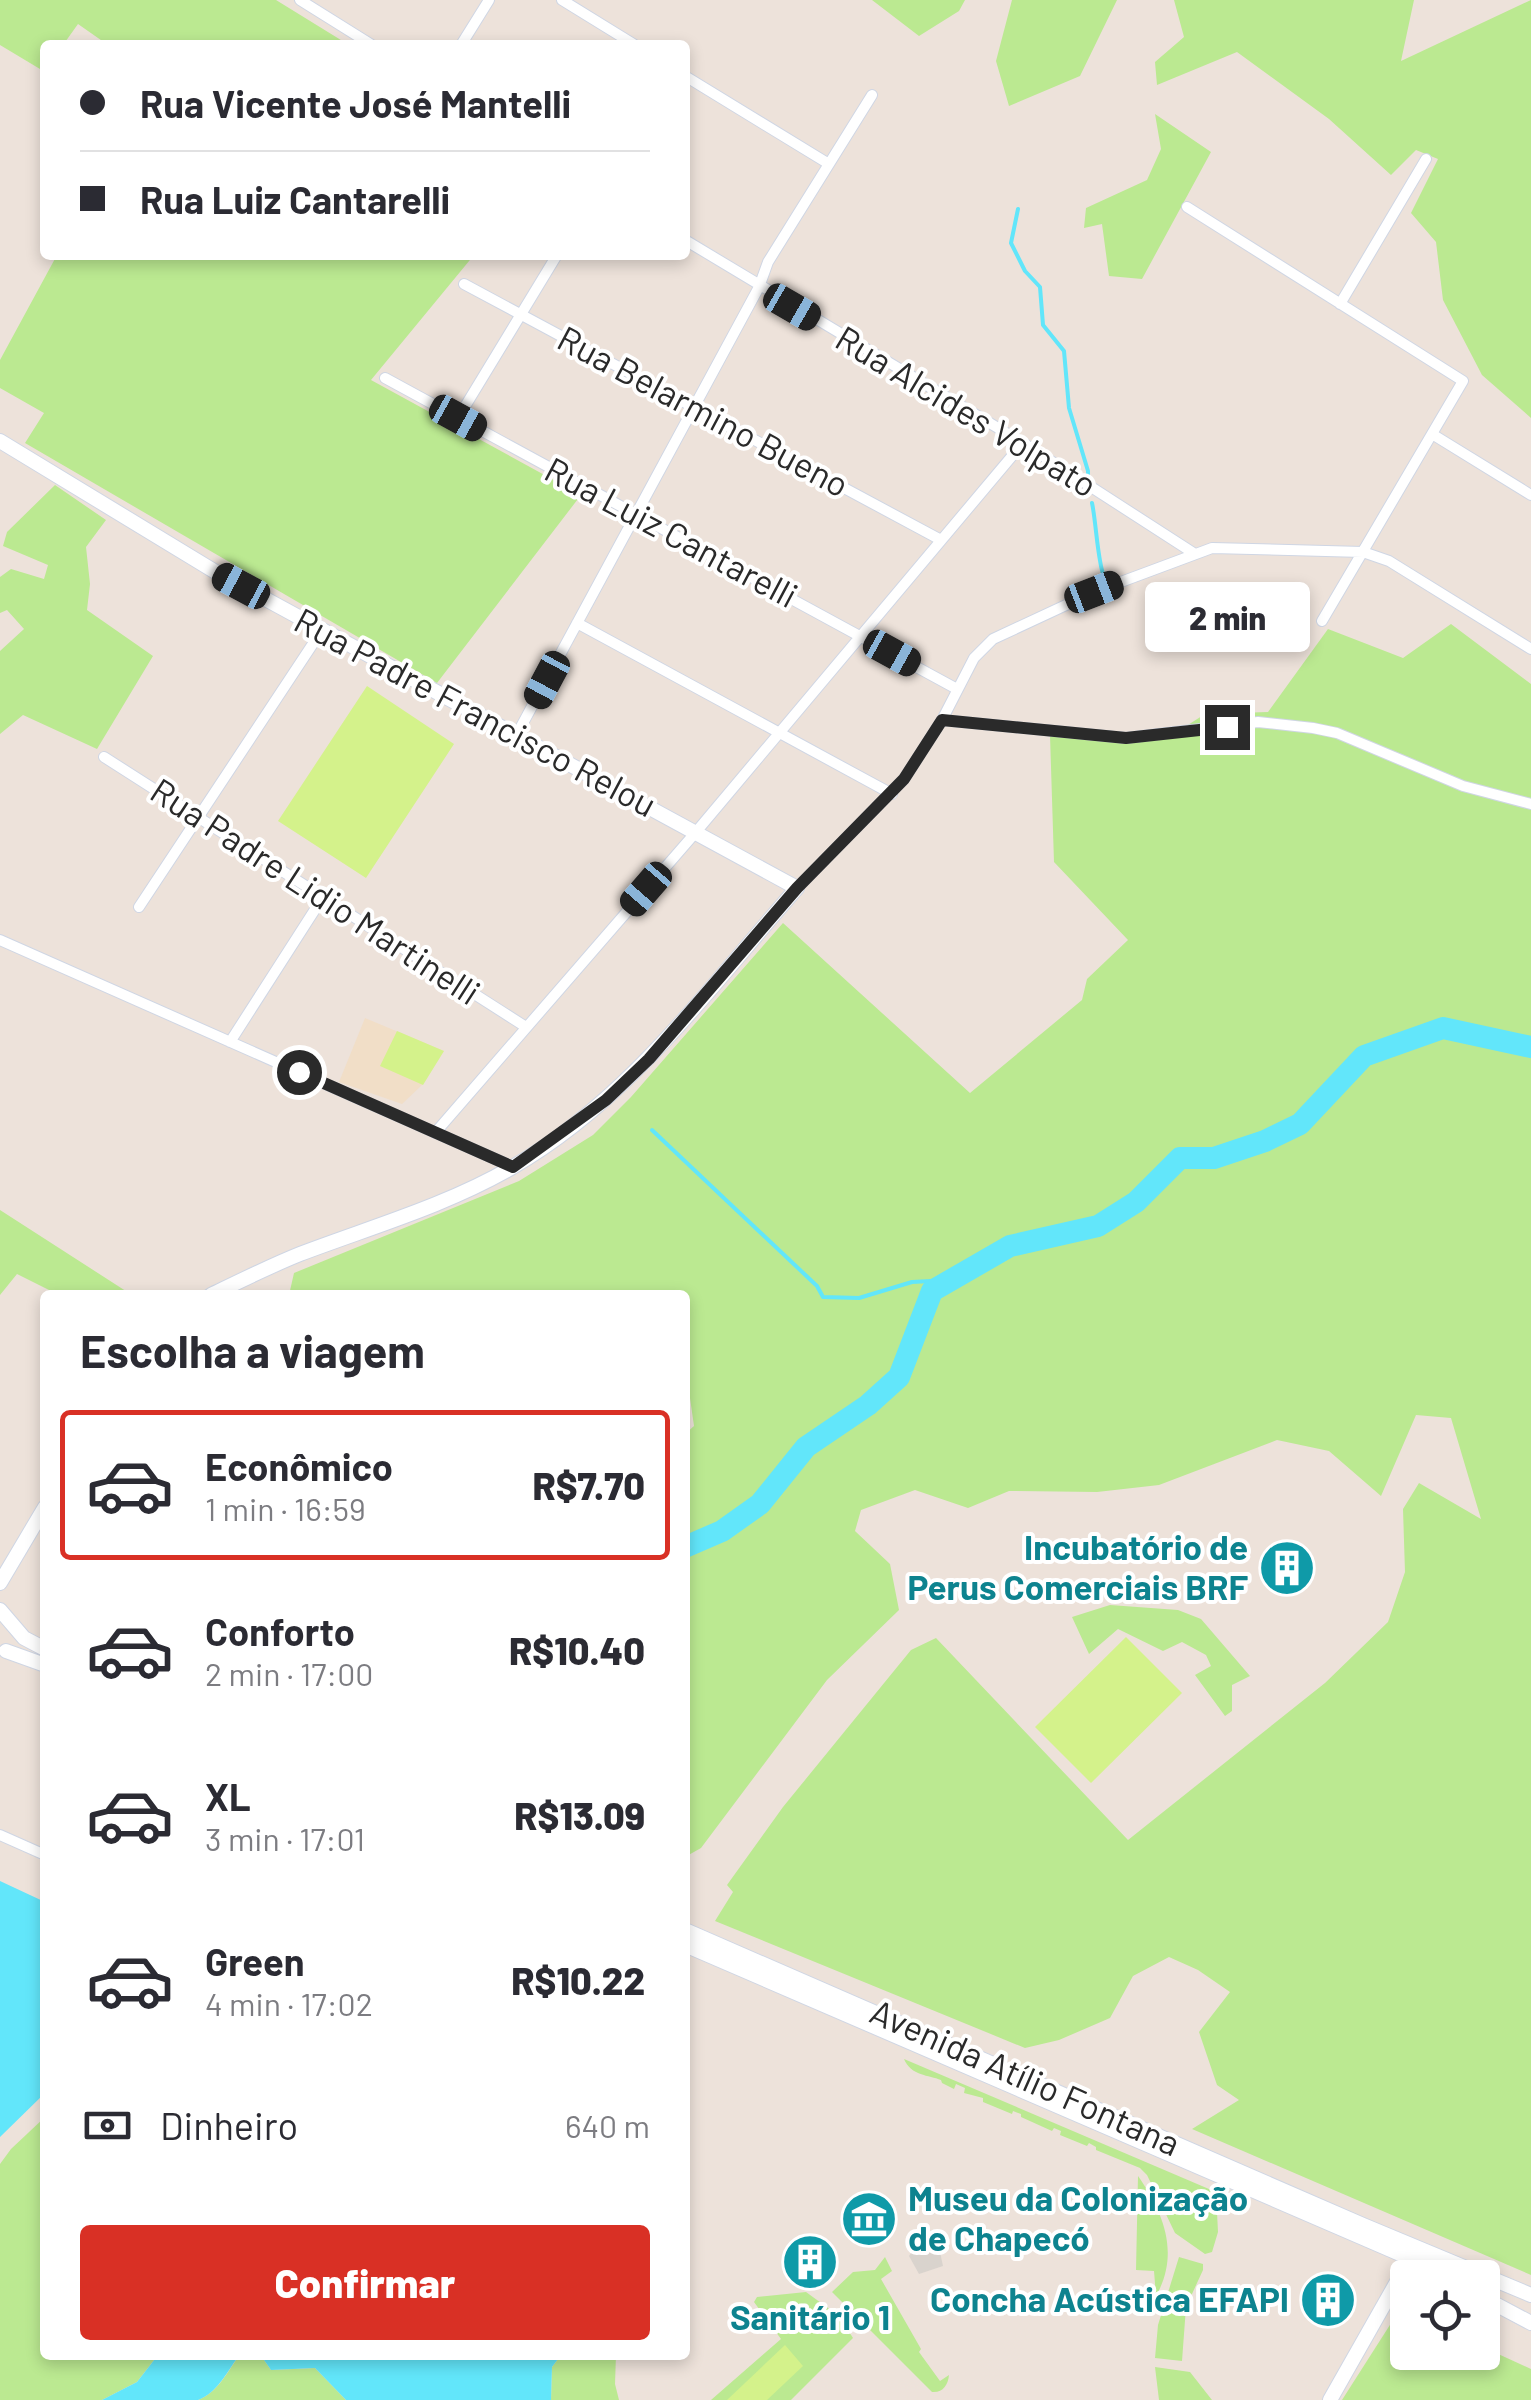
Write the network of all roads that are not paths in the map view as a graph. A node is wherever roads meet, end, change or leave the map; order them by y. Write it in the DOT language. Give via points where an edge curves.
graph roads {
  1 [pos="300,0"];
  2 [pos="489,0"];
  3 [pos="562,0"];
  4 [pos="364,40"];
  5 [pos="463,40"];
  6 [pos="627,40"];
  7 [pos="690,79"];
  8 [pos="872,95"];
  9 [pos="1426,159"];
  10 [pos="829,164"];
  11 [pos="1186,207"];
  12 [pos="690,243"];
  13 [pos="554,260"];
  14 [pos="464,284"];
  15 [pos="759,288"];
  16 [pos="1340,304"];
  17 [pos="521,314"];
  18 [pos="386,378"];
  19 [pos="694,407"];
  20 [pos="458,418"];
  21 [pos="1432,434"];
  22 [pos="0,441"];
  23 [pos="1023,443"];
  24 [pos="1531,495"];
  25 [pos="636,514"];
  26 [pos="941,540"];
  27 [pos="1362,552"];
  28 [pos="1195,554"];
  29 [pos="1322,621"];
  30 [pos="577,623"];
  31 [pos="322,630"];
  32 [pos="860,636"];
  33 [pos="1531,650"];
  34 [pos="958,689"];
  35 [pos="942,720"];
  36 [pos="778,732"];
  37 [pos="516,736"];
  38 [pos="104,757"];
  39 [pos="892,794"];
  40 [pos="1531,804"];
  41 [pos="199,817"];
  42 [pos="696,832"];
  43 [pos="797,888"];
  44 [pos="323,897"];
  45 [pos="139,907"];
  46 [pos="0,940"];
  47 [pos="526,1027"];
  48 [pos="230,1042"];
  49 [pos="436,1133"];
  50 [pos="513,1167"];
  51 [pos="222,1290"];
  52 [pos="40,1515"];
  53 [pos="0,1583"];
  54 [pos="0,1610"];
  55 [pos="14,1627"];
  56 [pos="40,1646"];
  57 [pos="3,1652"];
  58 [pos="40,1663"];
  59 [pos="0,1835"];
  60 [pos="40,1853"];
  61 [pos="690,1932"];
  62 [pos="690,1947"];
  63 [pos="1414,2252"];
  64 [pos="1424,2260"];
  65 [pos="1531,2294"];
  66 [pos="1500,2307"];
  67 [pos="1531,2323"];
  68 [pos="1330,2400"];
  1 -- 4 [label="street"];
  2 -- 5 [label="street"];
  3 -- 6 [label="street"];
  7 -- 10 [label="street"];
  8 -- 10 [label="street"];
  9 -- 16 [label="street"];
  10 -- 15 [label="street"];
  11 -- 16 [label="street"];
  12 -- 15 [label="street, Rua Alcides Volpato"];
  13 -- 17 [label="street"];
  14 -- 17 [label="street, Rua Belarmino Bueno"];
  15 -- 19 [label="street"];
  15 -- 23 [label="street, Rua Alcides Volpato"];
  16 -- 21 [label="street" via="1463,381"];
  17 -- 19 [label="street, Rua Belarmino Bueno"];
  17 -- 20 [label="street"];
  18 -- 20 [label="street, Rua Luiz Cantarelli"];
  19 -- 25 [label="street"];
  19 -- 26 [label="street, Rua Belarmino Bueno"];
  20 -- 25 [label="street, Rua Luiz Cantarelli"];
  21 -- 24 [label="street"];
  21 -- 27 [label="street"];
  22 -- 31 [label="main road, Rua Padre Francisco Relou"];
  23 -- 26 [label="street"];
  23 -- 28 [label="street, Rua Alcides Volpato"];
  25 -- 30 [label="street"];
  25 -- 32 [label="street, Rua Luiz Cantarelli"];
  26 -- 32 [label="street"];
  27 -- 28 [label="street" via="1212,548"];
  27 -- 29 [label="street"];
  27 -- 33 [label="street" via="1389,561"];
  28 -- 34 [label="street" via="1003,633 974,658"];
  30 -- 36 [label="street"];
  30 -- 37 [label="street"];
  31 -- 37 [label="main road, Rua Padre Francisco Relou"];
  31 -- 41 [label="street"];
  32 -- 34 [label="street, Rua Luiz Cantarelli"];
  32 -- 36 [label="street"];
  34 -- 35 [label="street"];
  35 -- 39 [label="street"];
  35 -- 40 [label="street" via="1126,738 1258,722 1313,728 1463,786"];
  36 -- 39 [label="street"];
  36 -- 42 [label="street"];
  37 -- 42 [label="main road, Rua Padre Francisco Relou"];
  38 -- 41 [label="street, Rua Padre Lidio Martinelli"];
  39 -- 43 [label="street"];
  41 -- 44 [label="street, Rua Padre Lidio Martinelli"];
  41 -- 45 [label="street"];
  42 -- 43 [label="main road, Rua Padre Francisco Relou"];
  42 -- 47 [label="street"];
  43 -- 50 [label="main road" via="649,1059 592,1112"];
  44 -- 47 [label="street, Rua Padre Lidio Martinelli"];
  44 -- 48 [label="street"];
  46 -- 48 [label="street"];
  47 -- 49 [label="street"];
  48 -- 49 [label="street"];
  49 -- 50 [label="street"];
  50 -- 51 [label="main road" via="462,1194"];
  52 -- 53 [label="main road"];
  54 -- 55 [label="main road"];
  55 -- 56 [label="main road"];
  55 -- 57 [label="main road" via="12,1644"];
  57 -- 58 [label="main road"];
  59 -- 60 [label="street"];
  61 -- 63 [label="main road, Avenida Atílio Fontana"];
  62 -- 63 [label="main road, Avenida Atílio Fontana"];
  63 -- 64 [label="main road, Avenida Atílio Fontana"];
  63 -- 65 [label="main road, Avenida Atílio Fontana"];
  63 -- 68 [label="main road"];
  66 -- 67 [label="main road"];
}
